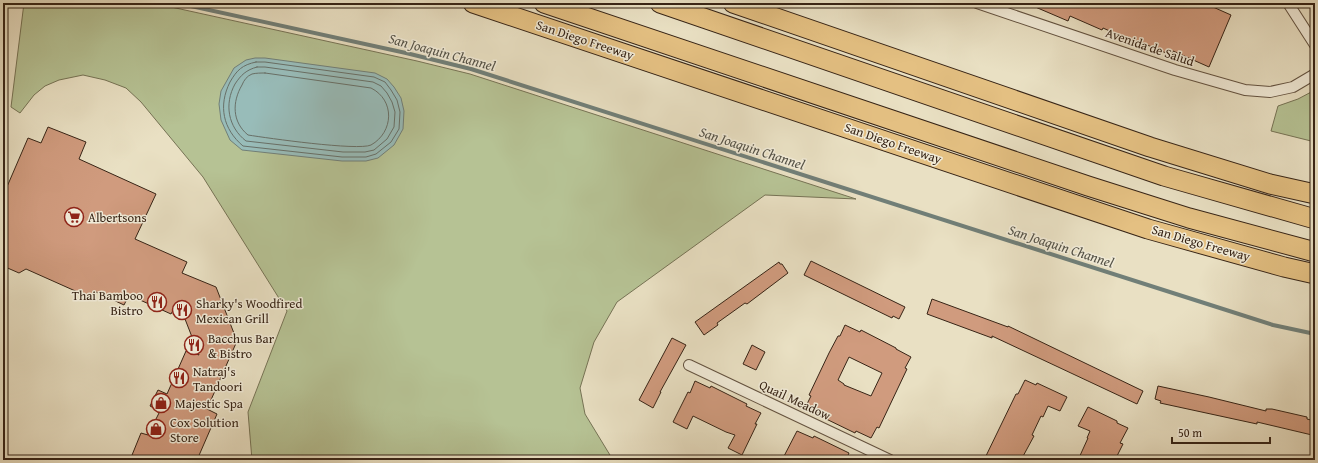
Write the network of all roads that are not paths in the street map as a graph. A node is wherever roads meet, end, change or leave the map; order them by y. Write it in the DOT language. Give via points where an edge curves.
graph roads {
  1 [pos="473,3"];
  2 [pos="544,3"];
  3 [pos="660,3"];
  4 [pos="733,3"];
  5 [pos="761,3"];
  6 [pos="977,3"];
  7 [pos="1288,3"];
  8 [pos="800,26"];
  9 [pos="1315,45"];
  10 [pos="1315,74"];
  11 [pos="1315,194"];
  12 [pos="1315,219"];
  13 [pos="1315,252"];
  14 [pos="1315,274"];
  15 [pos="689,365"];
  16 [pos="890,460"];
  1 -- 14 [label="highway, San Diego Freeway" via="1148,229"];
  2 -- 13 [label="highway, San Diego Freeway" via="1088,186 1189,218"];
  3 -- 12 [label="highway" via="1164,176"];
  4 -- 8 [label="highway"];
  5 -- 8 [label="highway"];
  6 -- 10 [label="street, Avenida de Salud" via="1175,70 1245,90 1270,92 1293,87"];
  7 -- 9 [label="street"];
  8 -- 11 [label="highway" via="1150,147 1270,184"];
  15 -- 16 [label="street, Quail Meadow"];
}
